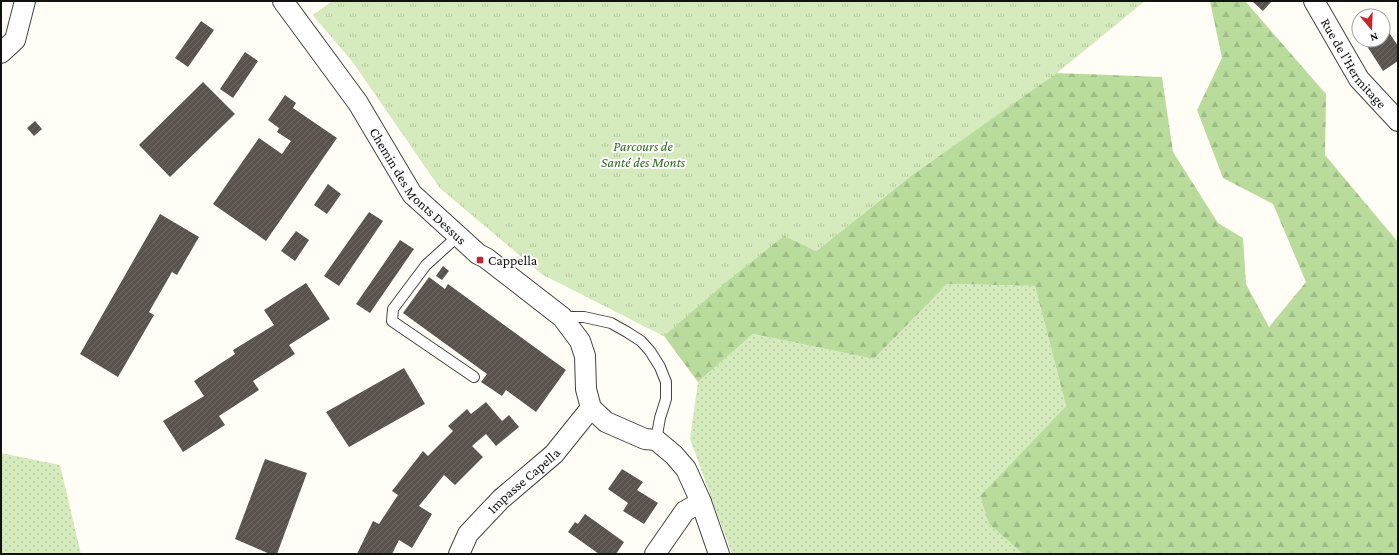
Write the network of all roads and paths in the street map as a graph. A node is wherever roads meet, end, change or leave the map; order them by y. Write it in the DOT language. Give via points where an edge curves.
graph roads {
  1 [pos="25,1"];
  2 [pos="282,1"];
  3 [pos="1314,1"];
  4 [pos="1,53"];
  5 [pos="1398,121"];
  6 [pos="458,236"];
  7 [pos="562,317"];
  8 [pos="474,377"];
  9 [pos="591,408"];
  10 [pos="656,440"];
  11 [pos="701,502"];
  12 [pos="458,554"];
  13 [pos="655,554"];
  14 [pos="720,554"];
  1 -- 4 [label="street" via="15,40"];
  2 -- 6 [label="street, Chemin des Monts Dessus" via="358,103 412,194"];
  3 -- 5 [label="street, Rue de l'Hermitage" via="1359,79"];
  6 -- 7 [label="street, Chemin des Monts Dessus"];
  6 -- 8 [label="lane" via="426,265 393,309 392,321"];
  7 -- 9 [label="street, Chemin des Monts Dessus" via="580,341 585,356 586,389"];
  7 -- 10 [label="lane" via="584,317 611,324 641,341 650,351 666,382 666,399"];
  9 -- 10 [label="street" via="606,422 645,439"];
  9 -- 12 [label="street, Impasse Capella" via="554,454 501,499 468,534"];
  10 -- 11 [label="street" via="686,468"];
  11 -- 13 [label="street" via="685,511"];
  11 -- 14 [label="street"];
}
